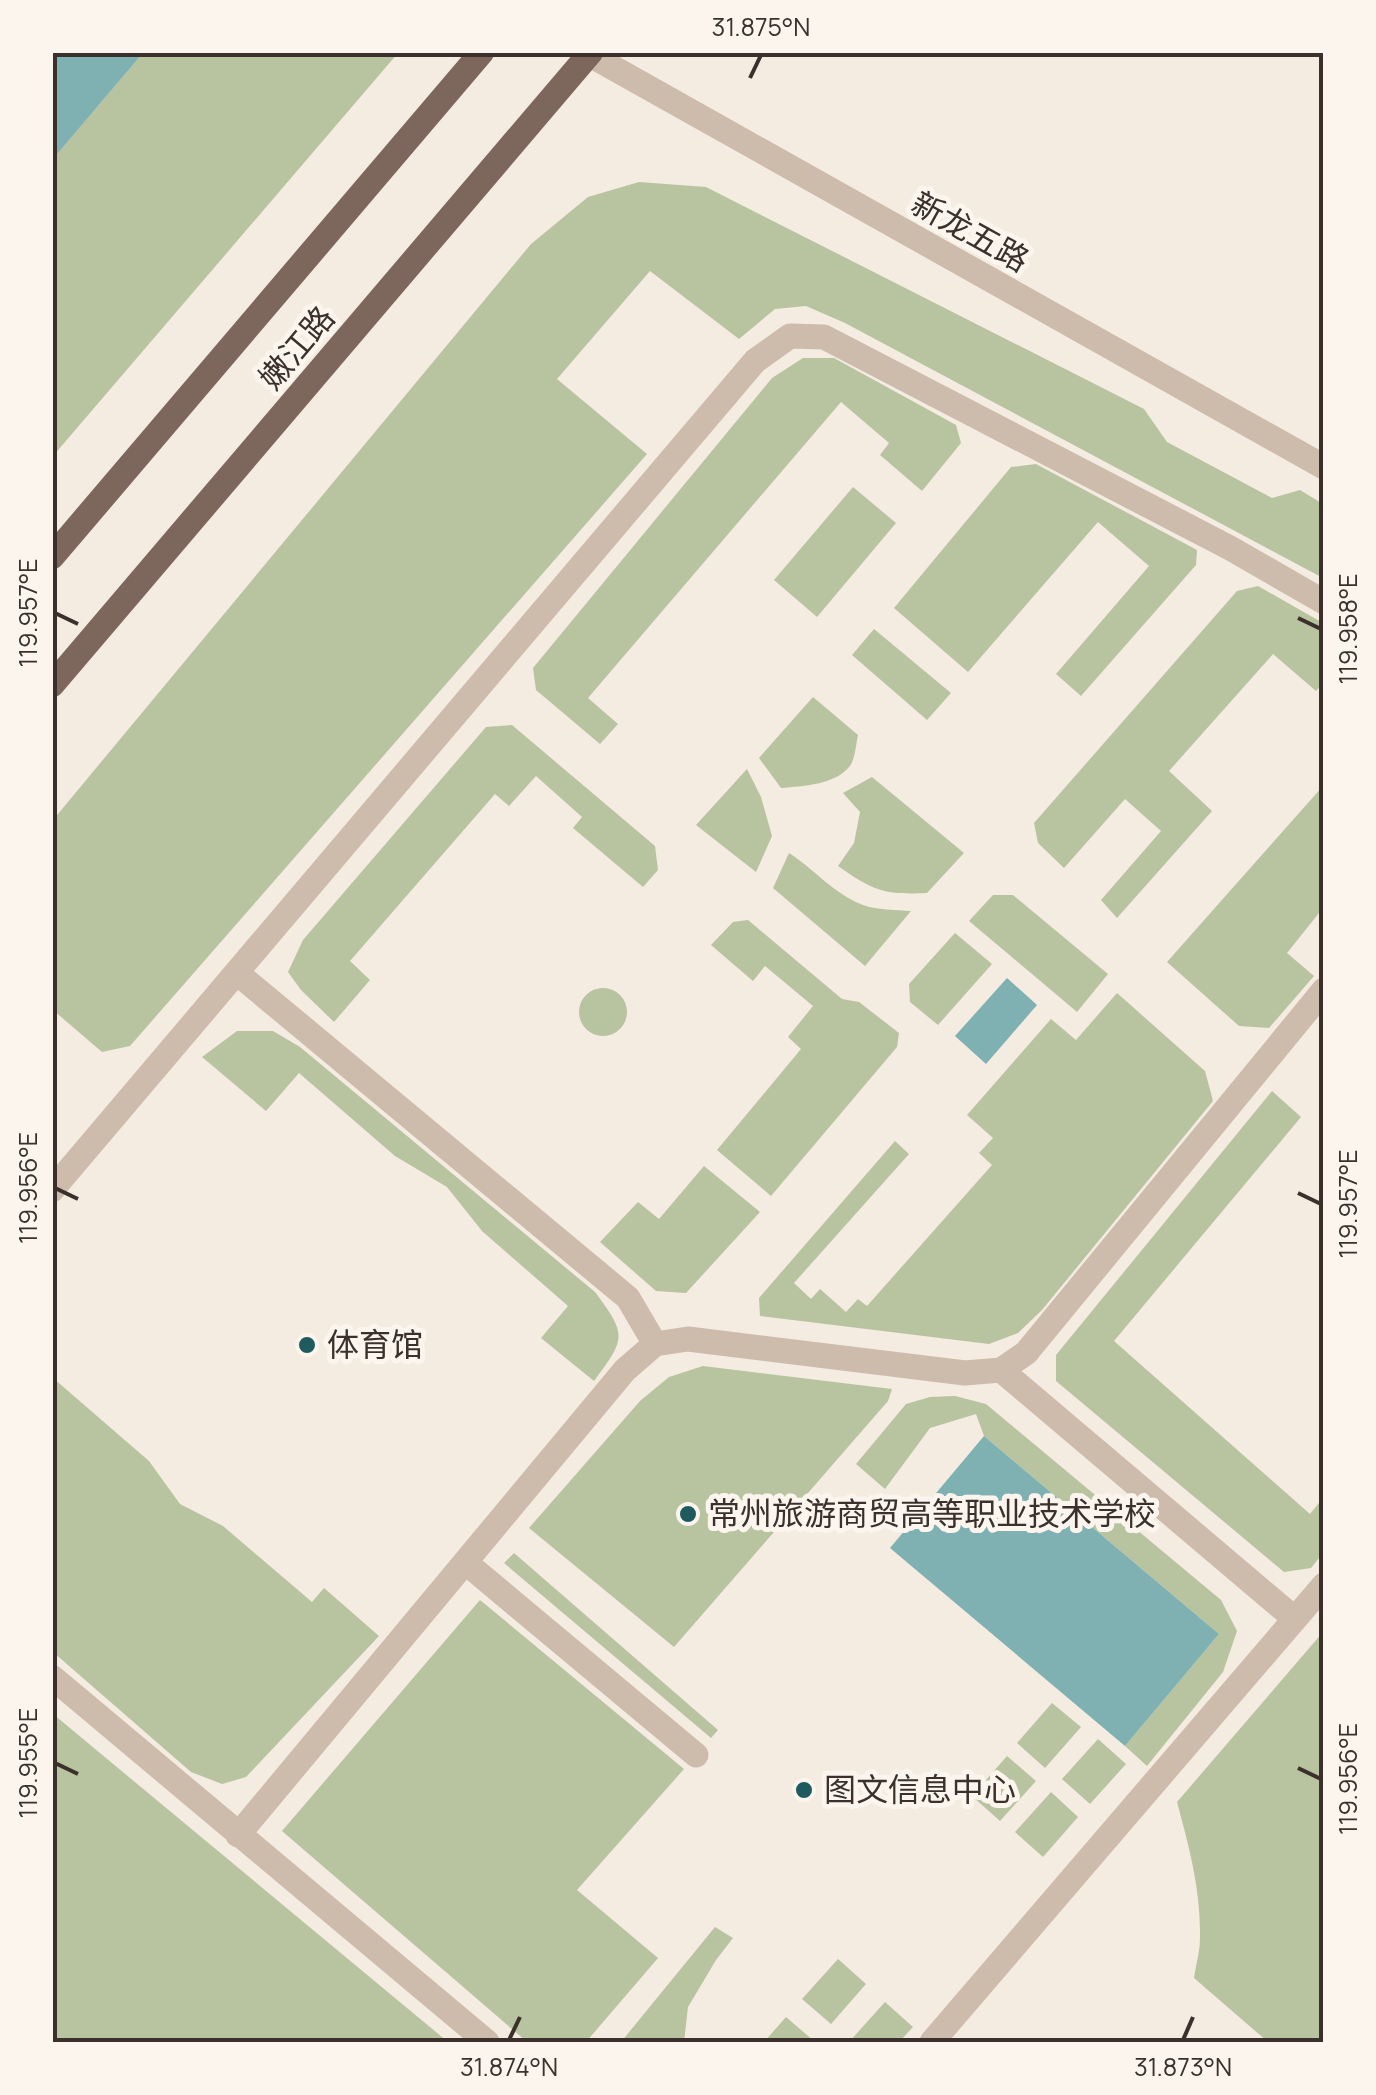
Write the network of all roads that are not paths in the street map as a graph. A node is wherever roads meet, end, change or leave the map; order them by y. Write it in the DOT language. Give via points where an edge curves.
graph roads {
  1 [pos="482,52"];
  2 [pos="588,54"];
  3 [pos="1324,468"];
  4 [pos="52,556"];
  5 [pos="1324,602"];
  6 [pos="52,685"];
  7 [pos="237,973"];
  8 [pos="1324,990"];
  9 [pos="52,1190"];
  10 [pos="655,1344"];
  11 [pos="1001,1370"];
  12 [pos="465,1562"];
  13 [pos="1324,1585"];
  14 [pos="1295,1619"];
  15 [pos="52,1678"];
  16 [pos="696,1755"];
  17 [pos="238,1835"];
  18 [pos="487,2042"];
  19 [pos="932,2042"];
  1 -- 4 [label="main road, 嫩江路"];
  2 -- 3 [label="street, 新龙五路"];
  2 -- 6 [label="main road, 嫩江路"];
  5 -- 7 [label="street" via="824,337 790,336 755,361"];
  7 -- 9 [label="street"];
  7 -- 10 [label="street" via="628,1298"];
  8 -- 11 [label="street" via="1026,1352"];
  10 -- 11 [label="street" via="688,1340 964,1372"];
  10 -- 12 [label="street" via="625,1370"];
  11 -- 14 [label="street"];
  12 -- 16 [label="street"];
  12 -- 17 [label="street"];
  13 -- 14 [label="street"];
  14 -- 19 [label="street"];
  15 -- 17 [label="street"];
  17 -- 18 [label="street"];
}
